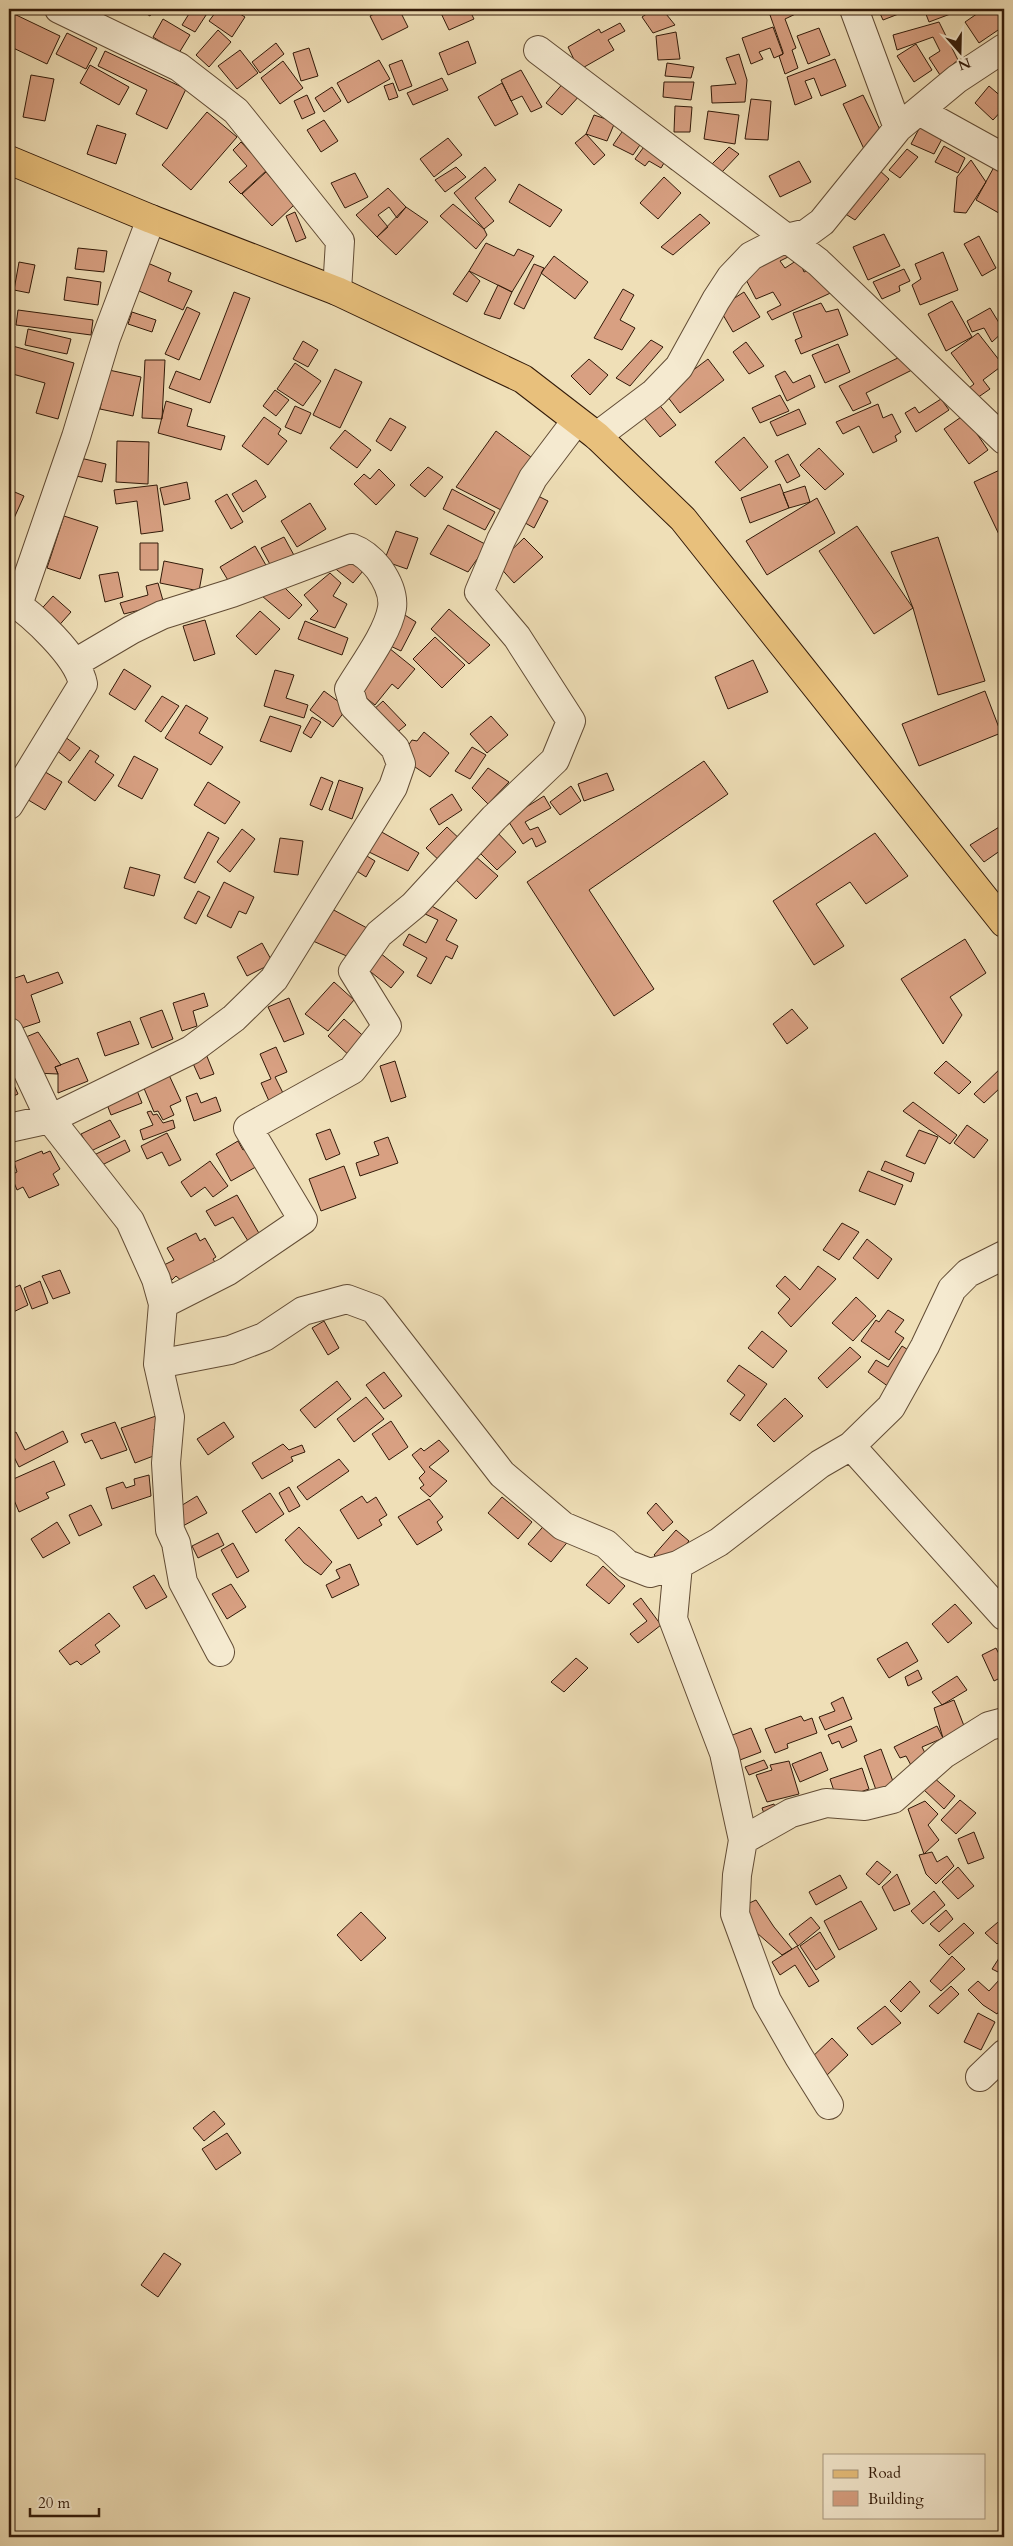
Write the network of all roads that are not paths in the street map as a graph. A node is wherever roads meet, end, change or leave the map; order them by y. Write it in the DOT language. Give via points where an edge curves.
graph roads {
  1 [pos="59,9"];
  2 [pos="854,9"];
  3 [pos="1004,48"];
  4 [pos="538,50"];
  5 [pos="919,111"];
  6 [pos="898,128"];
  7 [pos="1004,158"];
  8 [pos="9,160"];
  9 [pos="151,219"];
  10 [pos="786,238"];
  11 [pos="337,291"];
  12 [pos="586,428"];
  13 [pos="1004,440"];
  14 [pos="13,602"];
  15 [pos="75,663"];
  16 [pos="9,805"];
  17 [pos="1004,923"];
  18 [pos="9,1032"];
  19 [pos="50,1119"];
  20 [pos="9,1128"];
  21 [pos="1004,1255"];
  22 [pos="163,1304"];
  23 [pos="158,1364"];
  24 [pos="851,1446"];
  25 [pos="678,1565"];
  26 [pos="1004,1616"];
  27 [pos="220,1652"];
  28 [pos="1004,1722"];
  29 [pos="743,1840"];
  30 [pos="1004,2054"];
  31 [pos="980,2077"];
  32 [pos="829,2104"];
  1 -- 11 [label="street" via="179,67 236,110 340,241"];
  2 -- 6 [label="street"];
  3 -- 5 [label="street" via="957,79"];
  4 -- 10 [label="street"];
  5 -- 6 [label="street"];
  5 -- 7 [label="street"];
  6 -- 10 [label="street" via="822,222 807,233"];
  8 -- 9 [label="main road"];
  9 -- 11 [label="main road"];
  9 -- 14 [label="street" via="106,338 76,437"];
  10 -- 12 [label="street" via="751,256 731,277 679,367 654,392"];
  10 -- 13 [label="street" via="838,280"];
  11 -- 12 [label="main road" via="523,379"];
  12 -- 17 [label="main road" via="683,518"];
  12 -- 22 [label="street" via="534,478 501,540 479,592 517,637 571,721 555,760 494,818 414,905 379,934 354,971 387,1026 352,1070 248,1128 303,1220 228,1271"];
  14 -- 15 [label="street"];
  15 -- 16 [label="street" via="83,684"];
  15 -- 19 [label="street" via="162,615 232,593 352,548 361,551 384,575 392,607 385,628 349,689 350,697 354,706 395,748 402,764 393,787 274,979 234,1018 191,1050"];
  18 -- 19 [label="street"];
  19 -- 20 [label="street"];
  19 -- 22 [label="street" via="130,1221 156,1279"];
  21 -- 24 [label="street" via="968,1273 952,1289 926,1346 891,1407"];
  22 -- 23 [label="street"];
  23 -- 25 [label="street" via="230,1350 264,1338 303,1311 348,1299 374,1309 502,1474 563,1526 606,1544 627,1564 650,1573"];
  23 -- 27 [label="street" via="170,1417 166,1463 170,1530 184,1582"];
  24 -- 25 [label="street" via="820,1464 719,1542"];
  24 -- 26 [label="street"];
  25 -- 29 [label="street" via="673,1619 724,1753"];
  28 -- 29 [label="street" via="989,1726 944,1754 892,1799 865,1806 826,1802 791,1813"];
  29 -- 32 [label="street" via="735,1914 767,2001 798,2058"];
  30 -- 31 [label="street"];
}
